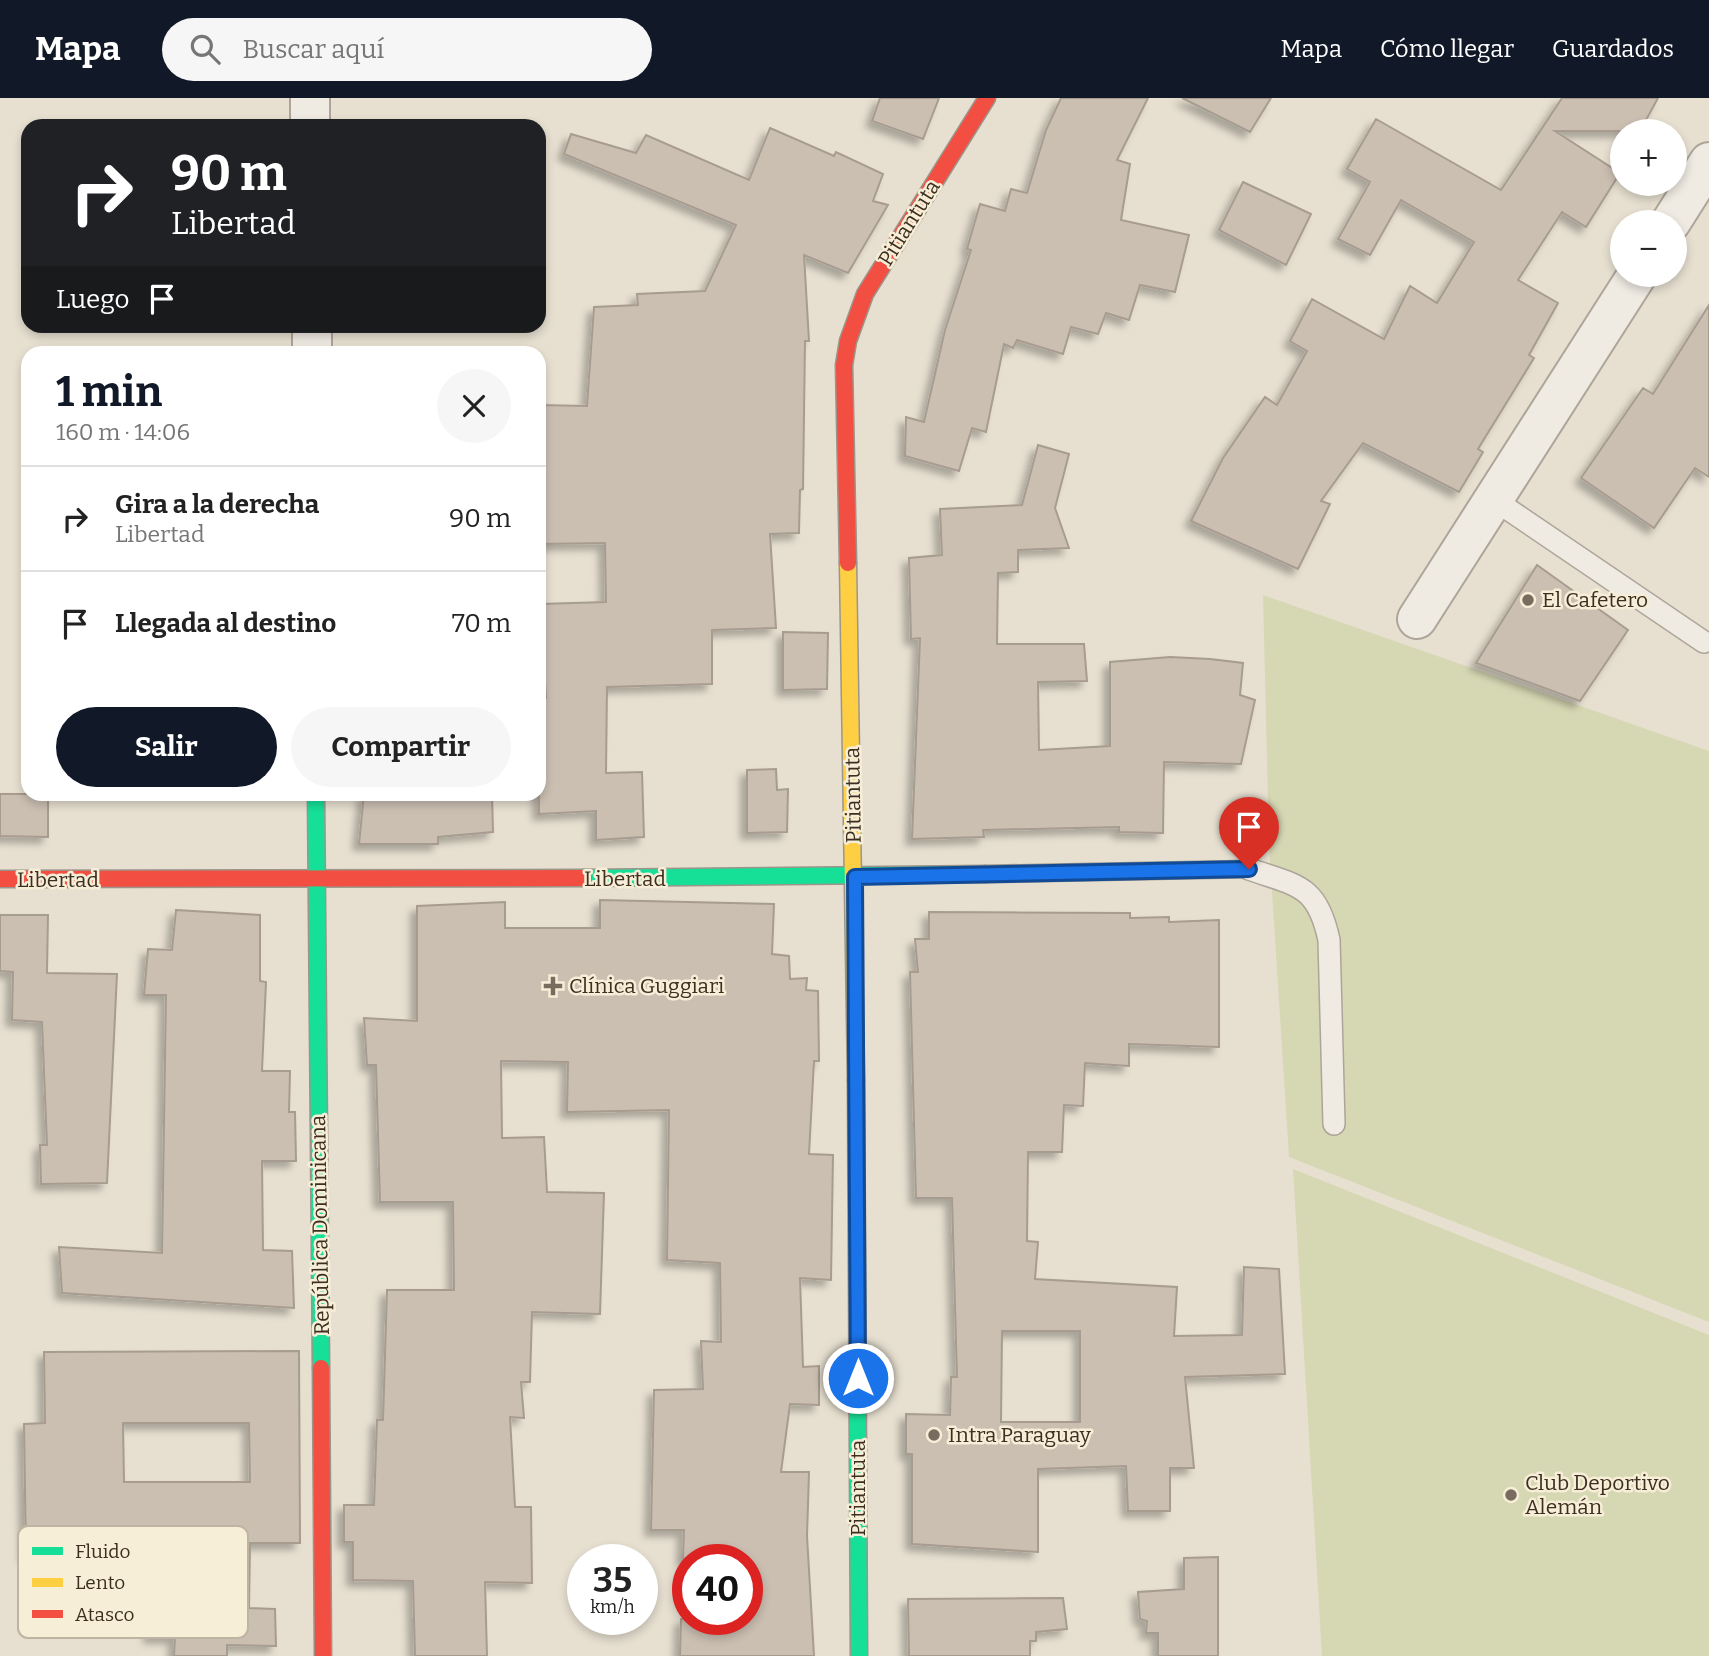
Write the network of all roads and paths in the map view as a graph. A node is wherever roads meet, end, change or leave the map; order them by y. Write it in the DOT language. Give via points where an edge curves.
graph roads {
  1 [pos="310,98"];
  2 [pos="987,98"];
  3 [pos="310,119"];
  4 [pos="1709,162"];
  5 [pos="1679,210"];
  6 [pos="1629,287"];
  7 [pos="1493,499"];
  8 [pos="1417,619"];
  9 [pos="1704,642"];
  10 [pos="316,801"];
  11 [pos="1249,869"];
  12 [pos="855,877"];
  13 [pos="0,880"];
  14 [pos="316,880"];
  15 [pos="1334,1124"];
  16 [pos="323,1656"];
  17 [pos="859,1656"];
  1 -- 3 [label="street"];
  2 -- 12 [label="street, Pitiantuta" via="865,294 848,341 844,365"];
  4 -- 5 [label="street"];
  6 -- 7 [label="street"];
  7 -- 8 [label="street"];
  7 -- 9 [label="lane"];
  10 -- 14 [label="street, República Dominicana"];
  11 -- 12 [label="street, Libertad"];
  11 -- 15 [label="lane" via="1302,888 1323,913 1329,940"];
  12 -- 14 [label="street, Libertad"];
  12 -- 17 [label="street, Pitiantuta"];
  13 -- 14 [label="street, Libertad"];
  14 -- 16 [label="street, República Dominicana"];
}
